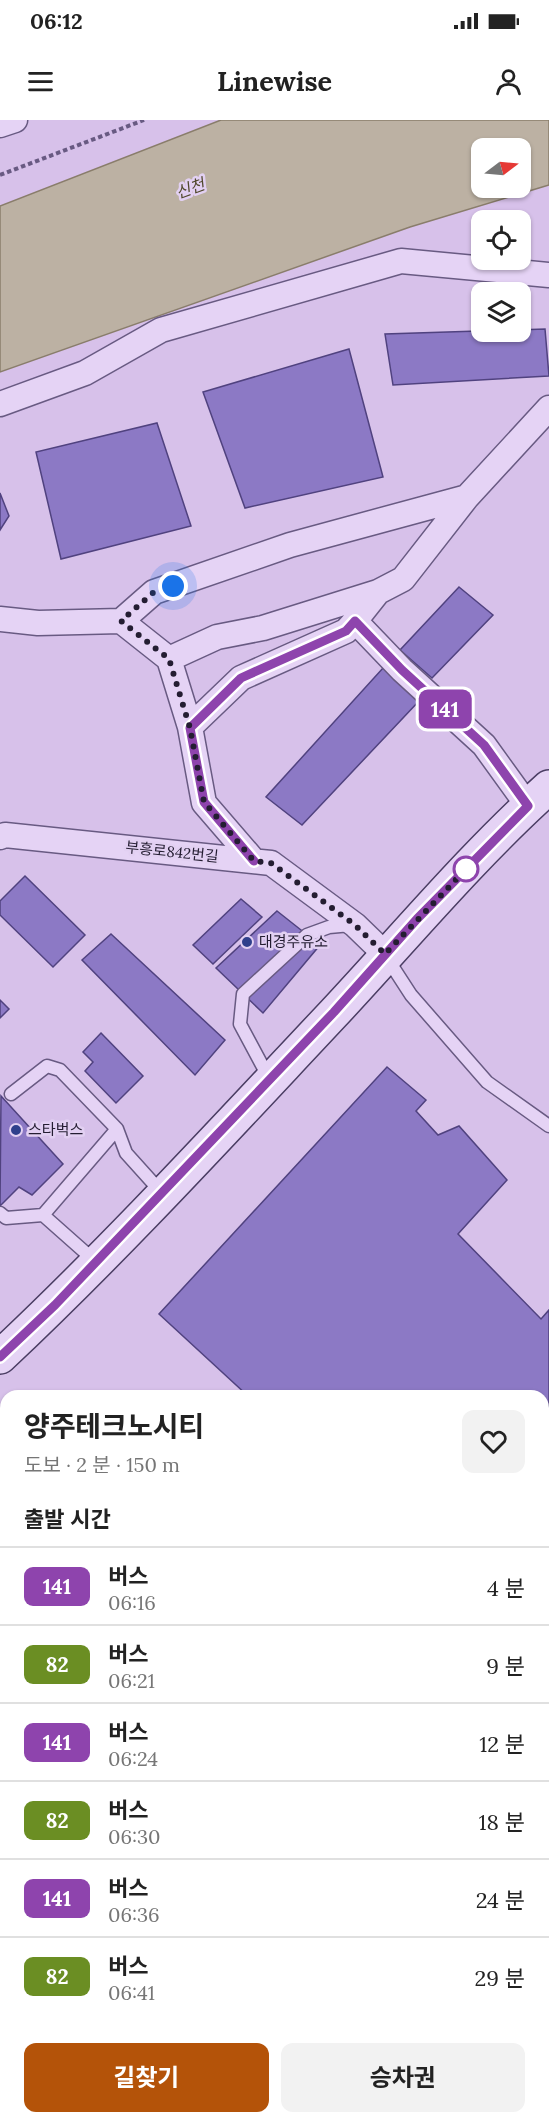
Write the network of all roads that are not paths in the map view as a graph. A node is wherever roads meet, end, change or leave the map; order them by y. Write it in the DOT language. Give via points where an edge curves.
graph roads {
  1 [pos="15,120"];
  2 [pos="0,125"];
  3 [pos="549,275"];
  4 [pos="0,404"];
  5 [pos="549,408"];
  6 [pos="466,496"];
  7 [pos="378,592"];
  8 [pos="0,619"];
  9 [pos="121,621"];
  10 [pos="355,621"];
  11 [pos="169,659"];
  12 [pos="190,728"];
  13 [pos="539,796"];
  14 [pos="0,837"];
  15 [pos="254,861"];
  16 [pos="355,925"];
  17 [pos="385,954"];
  18 [pos="270,1080"];
  19 [pos="11,1094"];
  20 [pos="549,1126"];
  21 [pos="117,1129"];
  22 [pos="162,1193"];
  23 [pos="0,1213"];
  24 [pos="43,1215"];
  25 [pos="96,1262"];
  26 [pos="0,1357"];
  1 -- 2 [label="street"];
  3 -- 4 [label="street" via="401,261 161,330 85,373"];
  5 -- 6 [label="street"];
  6 -- 7 [label="street" via="403,579"];
  6 -- 9 [label="street" via="290,545 154,592"];
  7 -- 10 [label="street"];
  7 -- 11 [label="street" via="263,628 217,638"];
  8 -- 9 [label="street" via="38,623"];
  9 -- 11 [label="street"];
  10 -- 12 [label="street" via="346,631 241,678"];
  10 -- 13 [label="street" via="402,670"];
  11 -- 12 [label="street"];
  12 -- 15 [label="street" via="204,802"];
  13 -- 17 [label="main road"];
  14 -- 15 [label="street, 부흥로842번길"];
  15 -- 16 [label="street, 부흥로842번길" via="271,863"];
  16 -- 17 [label="street, 부흥로842번길"];
  16 -- 18 [label="lane" via="328,927 307,935 243,994 240,1024"];
  17 -- 18 [label="main road"];
  17 -- 20 [label="lane" via="411,995 487,1082"];
  18 -- 22 [label="main road"];
  19 -- 21 [label="lane" via="47,1066 60,1070"];
  21 -- 22 [label="lane" via="126,1153"];
  21 -- 24 [label="lane"];
  22 -- 25 [label="main road"];
  23 -- 24 [label="lane" via="6,1218"];
  24 -- 25 [label="lane"];
  25 -- 26 [label="main road"];
}
